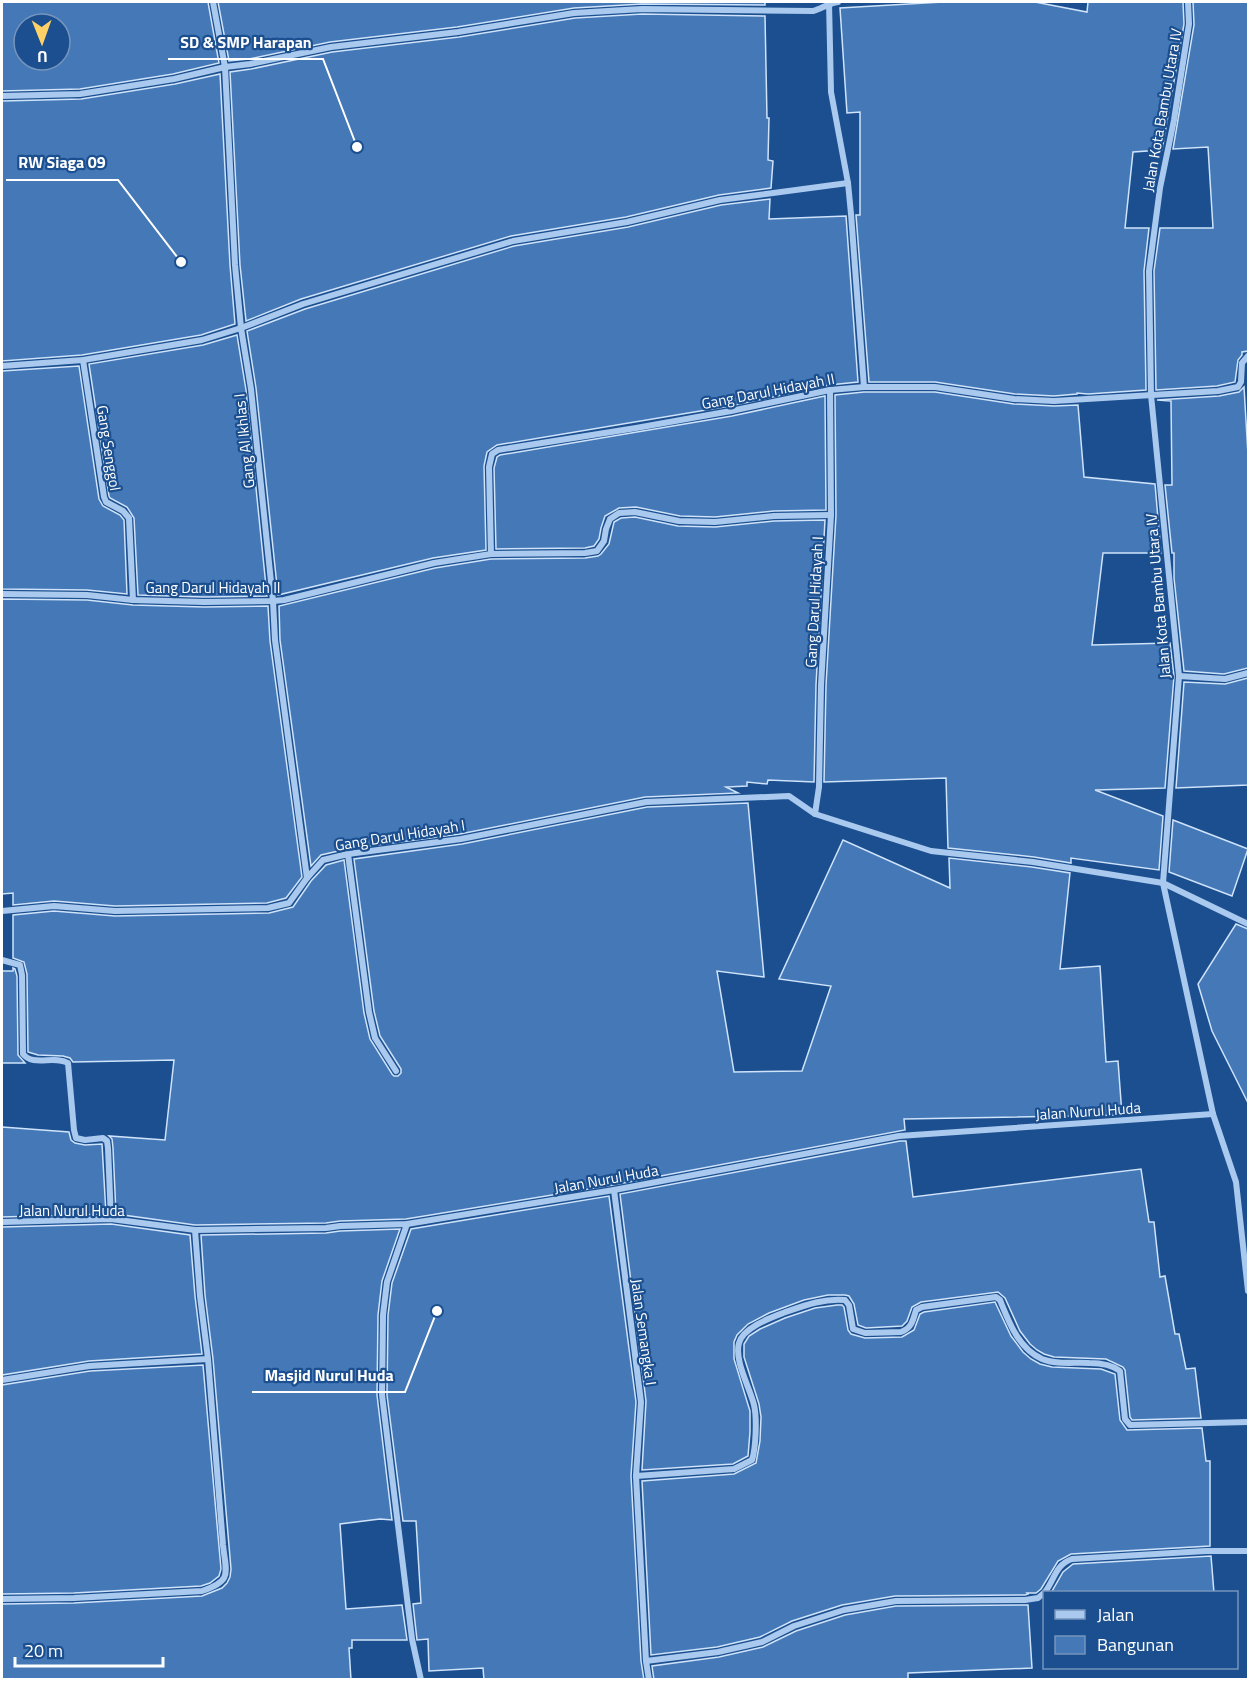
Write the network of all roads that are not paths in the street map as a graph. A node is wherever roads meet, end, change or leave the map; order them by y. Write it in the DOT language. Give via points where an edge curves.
graph roads {
  1 [pos="213,2"];
  2 [pos="829,2"];
  3 [pos="838,2"];
  4 [pos="1188,2"];
  5 [pos="225,67"];
  6 [pos="2,96"];
  7 [pos="848,183"];
  8 [pos="241,328"];
  9 [pos="1248,356"];
  10 [pos="83,360"];
  11 [pos="2,366"];
  12 [pos="864,387"];
  13 [pos="830,390"];
  14 [pos="1151,395"];
  15 [pos="831,515"];
  16 [pos="491,554"];
  17 [pos="2,594"];
  18 [pos="133,600"];
  19 [pos="273,601"];
  20 [pos="1248,673"];
  21 [pos="1179,676"];
  22 [pos="815,814"];
  23 [pos="348,854"];
  24 [pos="307,878"];
  25 [pos="1163,883"];
  26 [pos="2,911"];
  27 [pos="1248,924"];
  28 [pos="2,960"];
  29 [pos="396,1071"];
  30 [pos="1213,1114"];
  31 [pos="614,1191"];
  32 [pos="111,1219"];
  33 [pos="2,1222"];
  34 [pos="407,1224"];
  35 [pos="195,1230"];
  36 [pos="1248,1291"];
  37 [pos="208,1359"];
  38 [pos="2,1380"];
  39 [pos="1248,1422"];
  40 [pos="636,1476"];
  41 [pos="1248,1551"];
  42 [pos="1046,1591"];
  43 [pos="1043,1594"];
  44 [pos="2,1599"];
  45 [pos="646,1661"];
  46 [pos="421,1680"];
  47 [pos="649,1680"];
  1 -- 5 [label="street, Gang Al Ikhlas I"];
  2 -- 3 [label="street"];
  2 -- 5 [label="street" via="813,11 642,9 574,13 331,47"];
  2 -- 7 [label="street" via="831,92"];
  4 -- 14 [label="street, Jalan Kota Bambu Utara IV" via="1189,24 1149,271"];
  5 -- 6 [label="street" via="80,94"];
  5 -- 8 [label="street, Gang Al Ikhlas I"];
  7 -- 8 [label="street" via="720,200 627,222 513,241 303,304"];
  7 -- 12 [label="street"];
  8 -- 10 [label="street" via="201,340"];
  8 -- 19 [label="street, Gang Al Ikhlas I"];
  9 -- 14 [label="street, Gang Darul Hidayah II" via="1242,363 1238,387"];
  10 -- 11 [label="street"];
  10 -- 18 [label="street, Gang Senggol" via="104,497 129,518"];
  12 -- 13 [label="street, Gang Darul Hidayah II"];
  12 -- 14 [label="street, Gang Darul Hidayah II" via="936,387 1054,401"];
  13 -- 15 [label="street, Gang Darul Hidayah I"];
  13 -- 16 [label="street, Gang Darul Hidayah II" via="498,450 492,454 489,467"];
  14 -- 21 [label="street, Jalan Kota Bambu Utara IV"];
  15 -- 16 [label="street, Gang Darul Hidayah II" via="715,522 619,513 610,519 597,551"];
  15 -- 22 [label="street, Gang Darul Hidayah I"];
  16 -- 19 [label="street, Gang Darul Hidayah II" via="434,563"];
  17 -- 18 [label="street, Gang Darul Hidayah II"];
  18 -- 19 [label="street, Gang Darul Hidayah II"];
  19 -- 24 [label="street, Gang Al Ikhlas I"];
  20 -- 21 [label="street" via="1225,679"];
  21 -- 25 [label="street, Jalan Kota Bambu Utara IV"];
  22 -- 23 [label="street, Gang Darul Hidayah I" via="789,796 646,802 461,839"];
  22 -- 25 [label="street, Gang Darul Hidayah I" via="931,850"];
  23 -- 24 [label="street, Gang Darul Hidayah I" via="324,860"];
  23 -- 29 [label="street" via="369,1012 375,1038"];
  24 -- 26 [label="street, Gang Darul Hidayah I" via="289,903 268,908 115,911 54,906"];
  25 -- 27 [label="street, Gang Darul Hidayah I"];
  25 -- 30 [label="street, Jalan Kota Bambu Utara IV"];
  28 -- 32 [label="street" via="20,965 23,1054 31,1060 61,1059 68,1064 76,1138 107,1141"];
  30 -- 31 [label="street, Jalan Nurul Huda" via="899,1136"];
  30 -- 36 [label="street, Jalan Kota Bambu Utara IV" via="1236,1182"];
  31 -- 34 [label="street, Jalan Nurul Huda"];
  31 -- 40 [label="street, Jalan Semangka I" via="641,1402"];
  32 -- 33 [label="street, Jalan Nurul Huda"];
  32 -- 35 [label="street, Jalan Nurul Huda"];
  34 -- 35 [label="street, Jalan Nurul Huda"];
  34 -- 46 [label="street" via="387,1282 382,1395 412,1639"];
  35 -- 37 [label="street"];
  37 -- 38 [label="street" via="89,1366"];
  37 -- 44 [label="street" via="226,1573 222,1582 202,1591"];
  39 -- 40 [label="street" via="1130,1425 1125,1419 1120,1371 1101,1364 1042,1359 1012,1329 996,1298 922,1307 916,1310 907,1330 865,1333 853,1329 845,1300 830,1300 765,1320 739,1343 739,1360 754,1406 752,1460 734,1469"];
  40 -- 45 [label="street, Jalan Semangka I"];
  41 -- 42 [label="street" via="1072,1559 1059,1566"];
  43 -- 45 [label="street" via="1025,1600 896,1601 844,1610 794,1626 762,1642"];
  45 -- 47 [label="street, Jalan Semangka I"];
}
